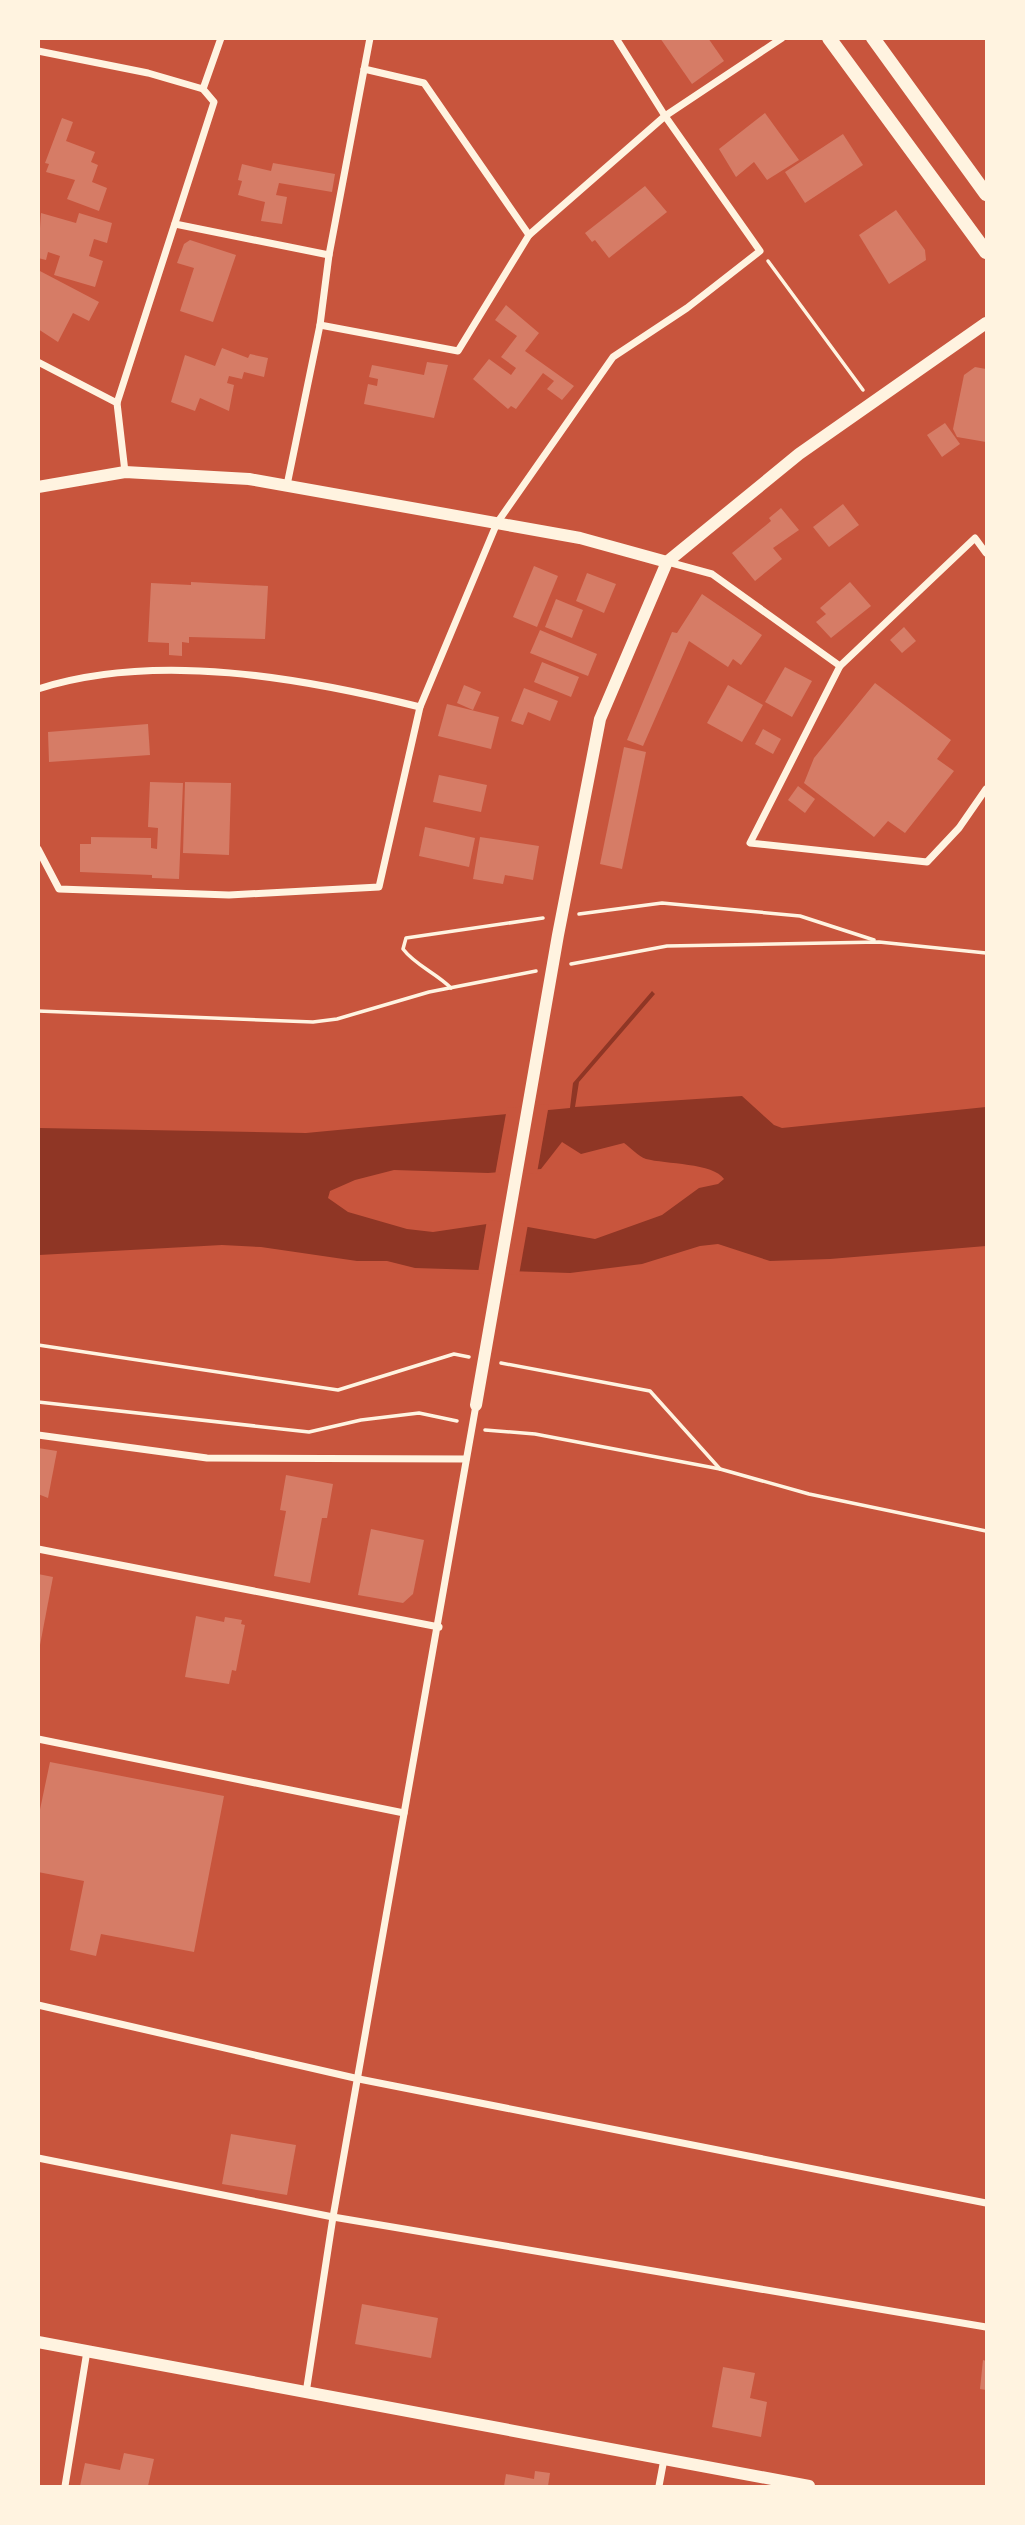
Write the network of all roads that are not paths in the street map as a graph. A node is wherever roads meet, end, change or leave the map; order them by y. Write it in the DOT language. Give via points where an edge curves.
graph roads {
  1 [pos="221,38"];
  2 [pos="370,38"];
  3 [pos="615,38"];
  4 [pos="782,38"];
  5 [pos="829,38"];
  6 [pos="873,38"];
  7 [pos="38,51"];
  8 [pos="363,69"];
  9 [pos="203,89"];
  10 [pos="665,116"];
  11 [pos="986,194"];
  12 [pos="175,224"];
  13 [pos="528,235"];
  14 [pos="986,252"];
  15 [pos="329,256"];
  16 [pos="986,323"];
  17 [pos="320,325"];
  18 [pos="38,362"];
  19 [pos="117,403"];
  20 [pos="125,472"];
  21 [pos="287,485"];
  22 [pos="38,487"];
  23 [pos="497,523"];
  24 [pos="986,553"];
  25 [pos="667,562"];
  26 [pos="839,666"];
  27 [pos="38,689"];
  28 [pos="420,707"];
  29 [pos="986,789"];
  30 [pos="38,849"];
  31 [pos="476,1405"];
  32 [pos="38,1435"];
  33 [pos="466,1459"];
  34 [pos="38,1549"];
  35 [pos="439,1627"];
  36 [pos="38,1739"];
  37 [pos="404,1814"];
  38 [pos="38,2005"];
  39 [pos="359,2080"];
  40 [pos="38,2158"];
  41 [pos="986,2203"];
  42 [pos="333,2217"];
  43 [pos="986,2327"];
  44 [pos="38,2342"];
  45 [pos="87,2351"];
  46 [pos="306,2393"];
  47 [pos="664,2459"];
  48 [pos="65,2487"];
  49 [pos="659,2487"];
  50 [pos="809,2487"];
  1 -- 9 [label="street"];
  2 -- 8 [label="street"];
  3 -- 10 [label="street"];
  4 -- 10 [label="street"];
  5 -- 14 [label="main road"];
  6 -- 11 [label="main road"];
  7 -- 9 [label="street"];
  8 -- 13 [label="street" via="424,83"];
  8 -- 15 [label="street"];
  9 -- 12 [label="street" via="214,102"];
  10 -- 13 [label="street"];
  10 -- 23 [label="street" via="760,251 687,308 613,357"];
  12 -- 15 [label="street"];
  12 -- 19 [label="street"];
  13 -- 17 [label="street" via="458,351"];
  15 -- 17 [label="street"];
  16 -- 25 [label="street" via="799,454"];
  17 -- 21 [label="street"];
  18 -- 19 [label="street"];
  19 -- 20 [label="street"];
  20 -- 21 [label="street"];
  20 -- 22 [label="street"];
  21 -- 23 [label="street"];
  23 -- 25 [label="street" via="580,538"];
  23 -- 28 [label="street"];
  24 -- 26 [label="street" via="975,538"];
  25 -- 26 [label="street" via="712,574"];
  25 -- 31 [label="street" via="600,719"];
  26 -- 29 [label="street" via="750,843 927,862"];
  27 -- 28 [label="street" via="93,676 213,673 278,678"];
  28 -- 30 [label="street" via="379,887 229,895 59,888"];
  31 -- 33 [label="street"];
  32 -- 33 [label="street" via="207,1458"];
  33 -- 35 [label="street"];
  34 -- 35 [label="street"];
  35 -- 37 [label="street"];
  36 -- 37 [label="street"];
  37 -- 39 [label="street"];
  38 -- 39 [label="street"];
  39 -- 41 [label="street"];
  39 -- 42 [label="street"];
  40 -- 42 [label="street"];
  42 -- 43 [label="street"];
  42 -- 46 [label="street"];
  44 -- 45 [label="street"];
  45 -- 46 [label="street"];
  45 -- 48 [label="street"];
  46 -- 47 [label="street"];
  47 -- 49 [label="street"];
  47 -- 50 [label="street"];
}
